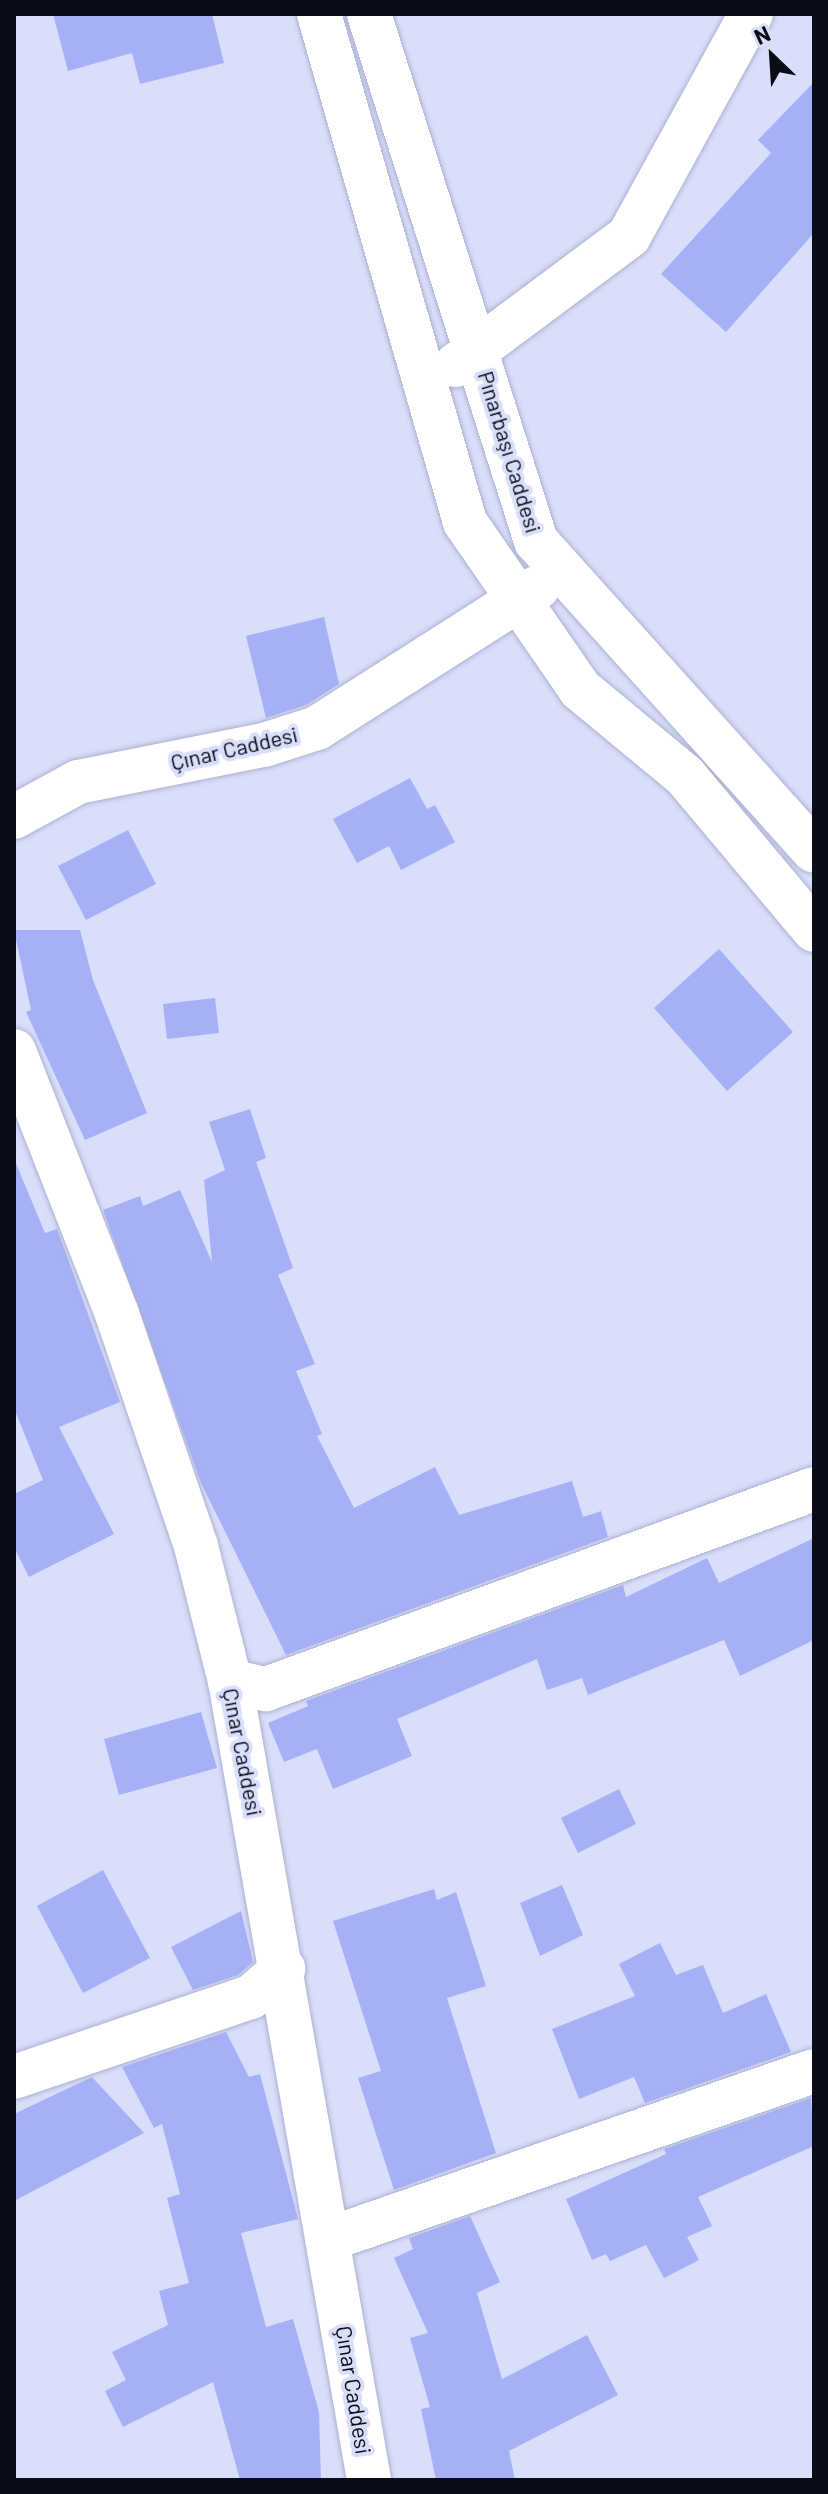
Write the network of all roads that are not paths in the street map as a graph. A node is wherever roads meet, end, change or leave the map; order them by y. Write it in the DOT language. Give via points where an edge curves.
graph roads {
  1 [pos="319,14"];
  2 [pos="369,14"];
  3 [pos="751,14"];
  4 [pos="478,350"];
  5 [pos="424,387"];
  6 [pos="562,569"];
  7 [pos="516,603"];
  8 [pos="14,817"];
  9 [pos="814,851"];
  10 [pos="814,930"];
  11 [pos="14,1051"];
  12 [pos="28,1139"];
  13 [pos="814,1489"];
  14 [pos="230,1681"];
  15 [pos="283,1969"];
  16 [pos="814,2071"];
  17 [pos="14,2077"];
  18 [pos="329,2239"];
  19 [pos="369,2480"];
  1 -- 5 [label="street"];
  2 -- 4 [label="street, Pınarbaşı Caddesi"];
  3 -- 4 [label="street" via="629,236"];
  4 -- 5 [label="street"];
  4 -- 6 [label="street, Pınarbaşı Caddesi" via="536,541"];
  5 -- 7 [label="street" via="465,522"];
  6 -- 7 [label="street, Çınar Caddesi"];
  6 -- 9 [label="street, Pınarbaşı Caddesi"];
  7 -- 8 [label="street, Çınar Caddesi" via="317,728 264,745 78,782"];
  7 -- 10 [label="street" via="580,689 685,776"];
  11 -- 12 [label="street, Çınar Caddesi"];
  12 -- 14 [label="street, Çınar Caddesi" via="117,1314 171,1473"];
  13 -- 14 [label="street" via="266,1689"];
  14 -- 15 [label="street, Çınar Caddesi"];
  15 -- 17 [label="street" via="251,1997 218,2011"];
  15 -- 18 [label="street, Çınar Caddesi"];
  16 -- 18 [label="street"];
  18 -- 19 [label="street, Çınar Caddesi"];
}
